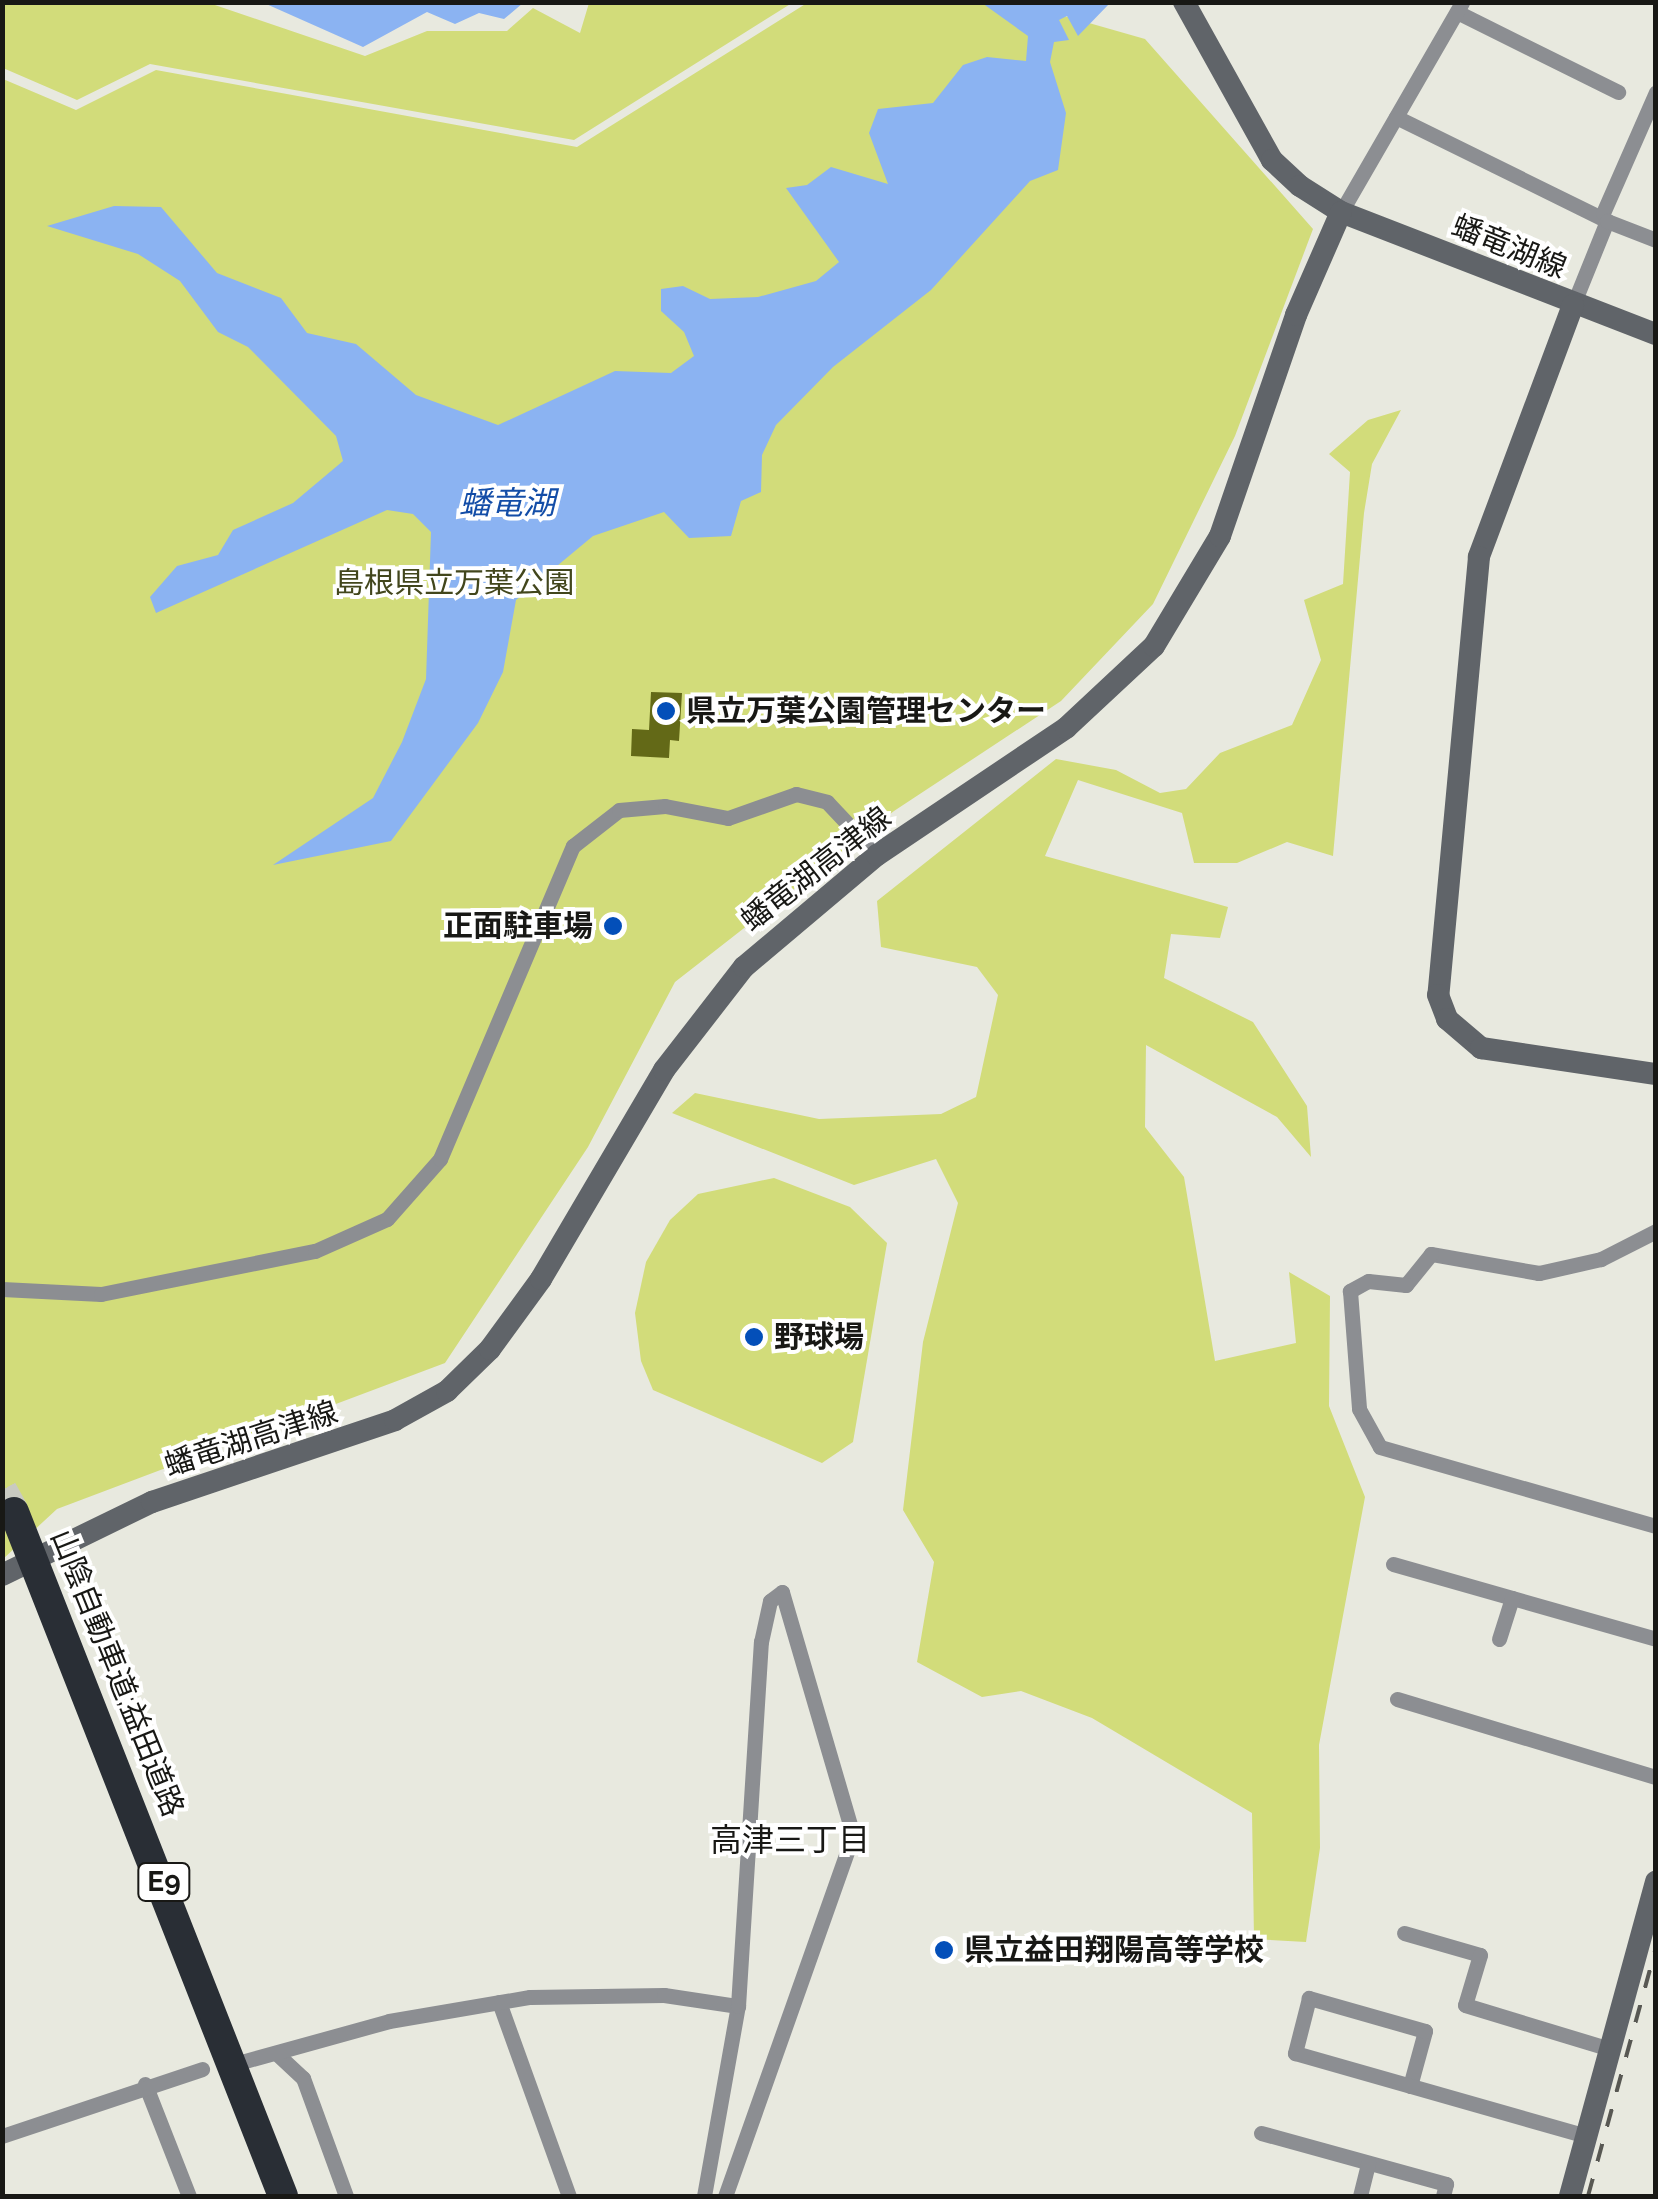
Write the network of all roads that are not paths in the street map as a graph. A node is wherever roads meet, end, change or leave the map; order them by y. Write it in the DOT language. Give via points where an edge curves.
graph roads {
  1 [pos="1184,2"];
  2 [pos="1460,7"];
  3 [pos="1618,92"];
  4 [pos="1656,92"];
  5 [pos="1396,117"];
  6 [pos="1342,212"];
  7 [pos="1605,217"];
  8 [pos="1656,240"];
  9 [pos="1574,304"];
  10 [pos="1656,334"];
  11 [pos="877,855"];
  12 [pos="1656,1074"];
  13 [pos="1656,1231"];
  14 [pos="2,1288"];
  15 [pos="9,1518"];
  16 [pos="1656,1526"];
  17 [pos="24,1563"];
  18 [pos="1394,1564"];
  19 [pos="1512,1598"];
  20 [pos="1499,1640"];
  21 [pos="1656,1640"];
  22 [pos="1397,1698"];
  23 [pos="1656,1776"];
  24 [pos="1656,1882"];
  25 [pos="1404,1933"];
  26 [pos="499,2002"];
  27 [pos="738,2006"];
  28 [pos="1610,2050"];
  29 [pos="276,2053"];
  30 [pos="245,2060"];
  31 [pos="202,2069"];
  32 [pos="145,2084"];
  33 [pos="1410,2086"];
  34 [pos="1261,2134"];
  35 [pos="2,2136"];
  36 [pos="1586,2136"];
  37 [pos="1368,2163"];
  38 [pos="189,2196"];
  39 [pos="271,2196"];
  40 [pos="282,2196"];
  41 [pos="346,2196"];
  42 [pos="569,2196"];
  43 [pos="704,2196"];
  44 [pos="724,2196"];
  45 [pos="1360,2196"];
  46 [pos="1443,2196"];
  47 [pos="1570,2196"];
  1 -- 6 [label="main road, 蟠竜湖線" via="1272,160"];
  2 -- 3 [label="street"];
  2 -- 5 [label="street"];
  4 -- 7 [label="street"];
  5 -- 6 [label="street"];
  5 -- 7 [label="street"];
  6 -- 9 [label="main road, 蟠竜湖線"];
  6 -- 11 [label="main road, 蟠竜湖高津線" via="1296,315 1220,536 1154,646 1066,728"];
  7 -- 8 [label="street"];
  7 -- 9 [label="street"];
  9 -- 10 [label="main road, 蟠竜湖線"];
  9 -- 12 [label="main road" via="1480,557 1438,995 1446,1019 1482,1048"];
  11 -- 14 [label="street" via="828,802 796,794 728,818 665,806 619,810 574,846 440,1160 387,1219 315,1251 101,1294"];
  11 -- 17 [label="main road, 蟠竜湖高津線" via="781,929 703,1014 541,1279 447,1391 328,1449 152,1502"];
  13 -- 16 [label="street" via="1601,1260 1539,1273 1431,1254 1406,1285 1368,1281 1350,1291 1358,1409 1380,1446"];
  15 -- 17 [label="highway, 山陰自動車道;益田道路 / E9"];
  17 -- 39 [label="highway, 山陰自動車道;益田道路 / E9" via="69,1664"];
  17 -- 40 [label="highway, 山陰自動車道;益田道路 / E9"];
  18 -- 19 [label="street"];
  19 -- 20 [label="street"];
  19 -- 21 [label="street"];
  22 -- 23 [label="street"];
  24 -- 28 [label="main road"];
  25 -- 28 [label="street" via="1480,1955 1465,2004"];
  26 -- 27 [label="street" via="586,1993"];
  26 -- 29 [label="street"];
  26 -- 42 [label="street"];
  27 -- 43 [label="street"];
  27 -- 44 [label="street" via="761,1642 770,1601 782,1592 860,1836"];
  28 -- 36 [label="main road"];
  29 -- 30 [label="street"];
  29 -- 41 [label="street" via="304,2078"];
  31 -- 32 [label="street"];
  32 -- 35 [label="street"];
  32 -- 38 [label="street"];
  33 -- 33 [label="street" via="1295,2052 1309,1998 1425,2031"];
  33 -- 36 [label="street"];
  34 -- 37 [label="street"];
  36 -- 47 [label="main road"];
  37 -- 45 [label="street"];
  37 -- 46 [label="street" via="1446,2184"];
}
